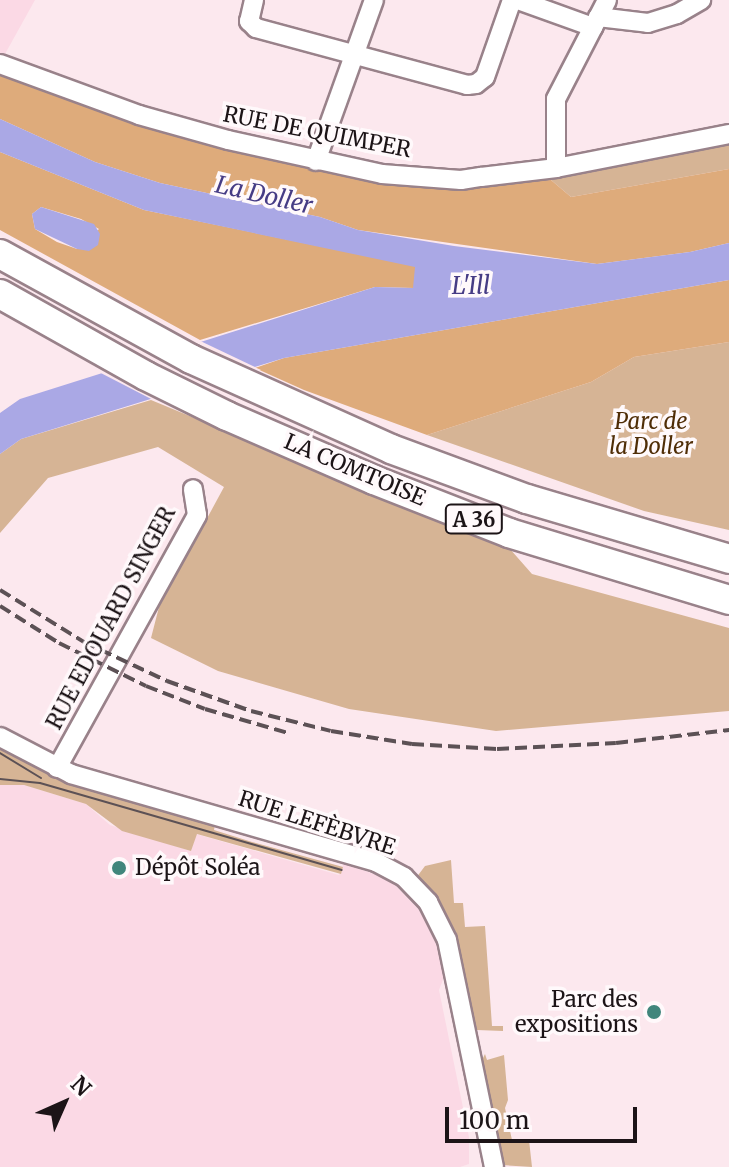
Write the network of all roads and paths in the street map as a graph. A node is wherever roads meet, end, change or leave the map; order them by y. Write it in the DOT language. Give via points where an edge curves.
graph roads {
  1 [pos="254,0"];
  2 [pos="374,0"];
  3 [pos="515,0"];
  4 [pos="607,0"];
  5 [pos="701,0"];
  6 [pos="596,22"];
  7 [pos="354,56"];
  8 [pos="0,64"];
  9 [pos="729,134"];
  10 [pos="316,161"];
  11 [pos="556,168"];
  12 [pos="0,254"];
  13 [pos="0,294"];
  14 [pos="193,489"];
  15 [pos="729,559"];
  16 [pos="729,600"];
  17 [pos="0,737"];
  18 [pos="57,768"];
  19 [pos="494,1167"];
  1 -- 7 [label="street" via="249,21 256,28"];
  2 -- 7 [label="street"];
  3 -- 6 [label="street"];
  3 -- 7 [label="street" via="485,77 476,84"];
  4 -- 6 [label="street"];
  5 -- 6 [label="street" via="648,23"];
  6 -- 11 [label="street" via="556,99"];
  7 -- 10 [label="street"];
  8 -- 10 [label="street, RUE DE QUIMPER" via="139,115"];
  9 -- 11 [label="street, RUE DE QUIMPER"];
  10 -- 11 [label="street, RUE DE QUIMPER" via="382,174 461,180"];
  12 -- 15 [label="highway, LA COMTOISE / A 36" via="125,325 391,449 527,499"];
  13 -- 16 [label="highway, LA COMTOISE / A 36" via="227,416 509,533"];
  14 -- 18 [label="street, RUE EDOUARD SINGER" via="197,515"];
  17 -- 18 [label="street, RUE LEFÈBVRE"];
  18 -- 19 [label="street, RUE LEFÈBVRE" via="376,862 404,877 436,915 450,949"];
}
